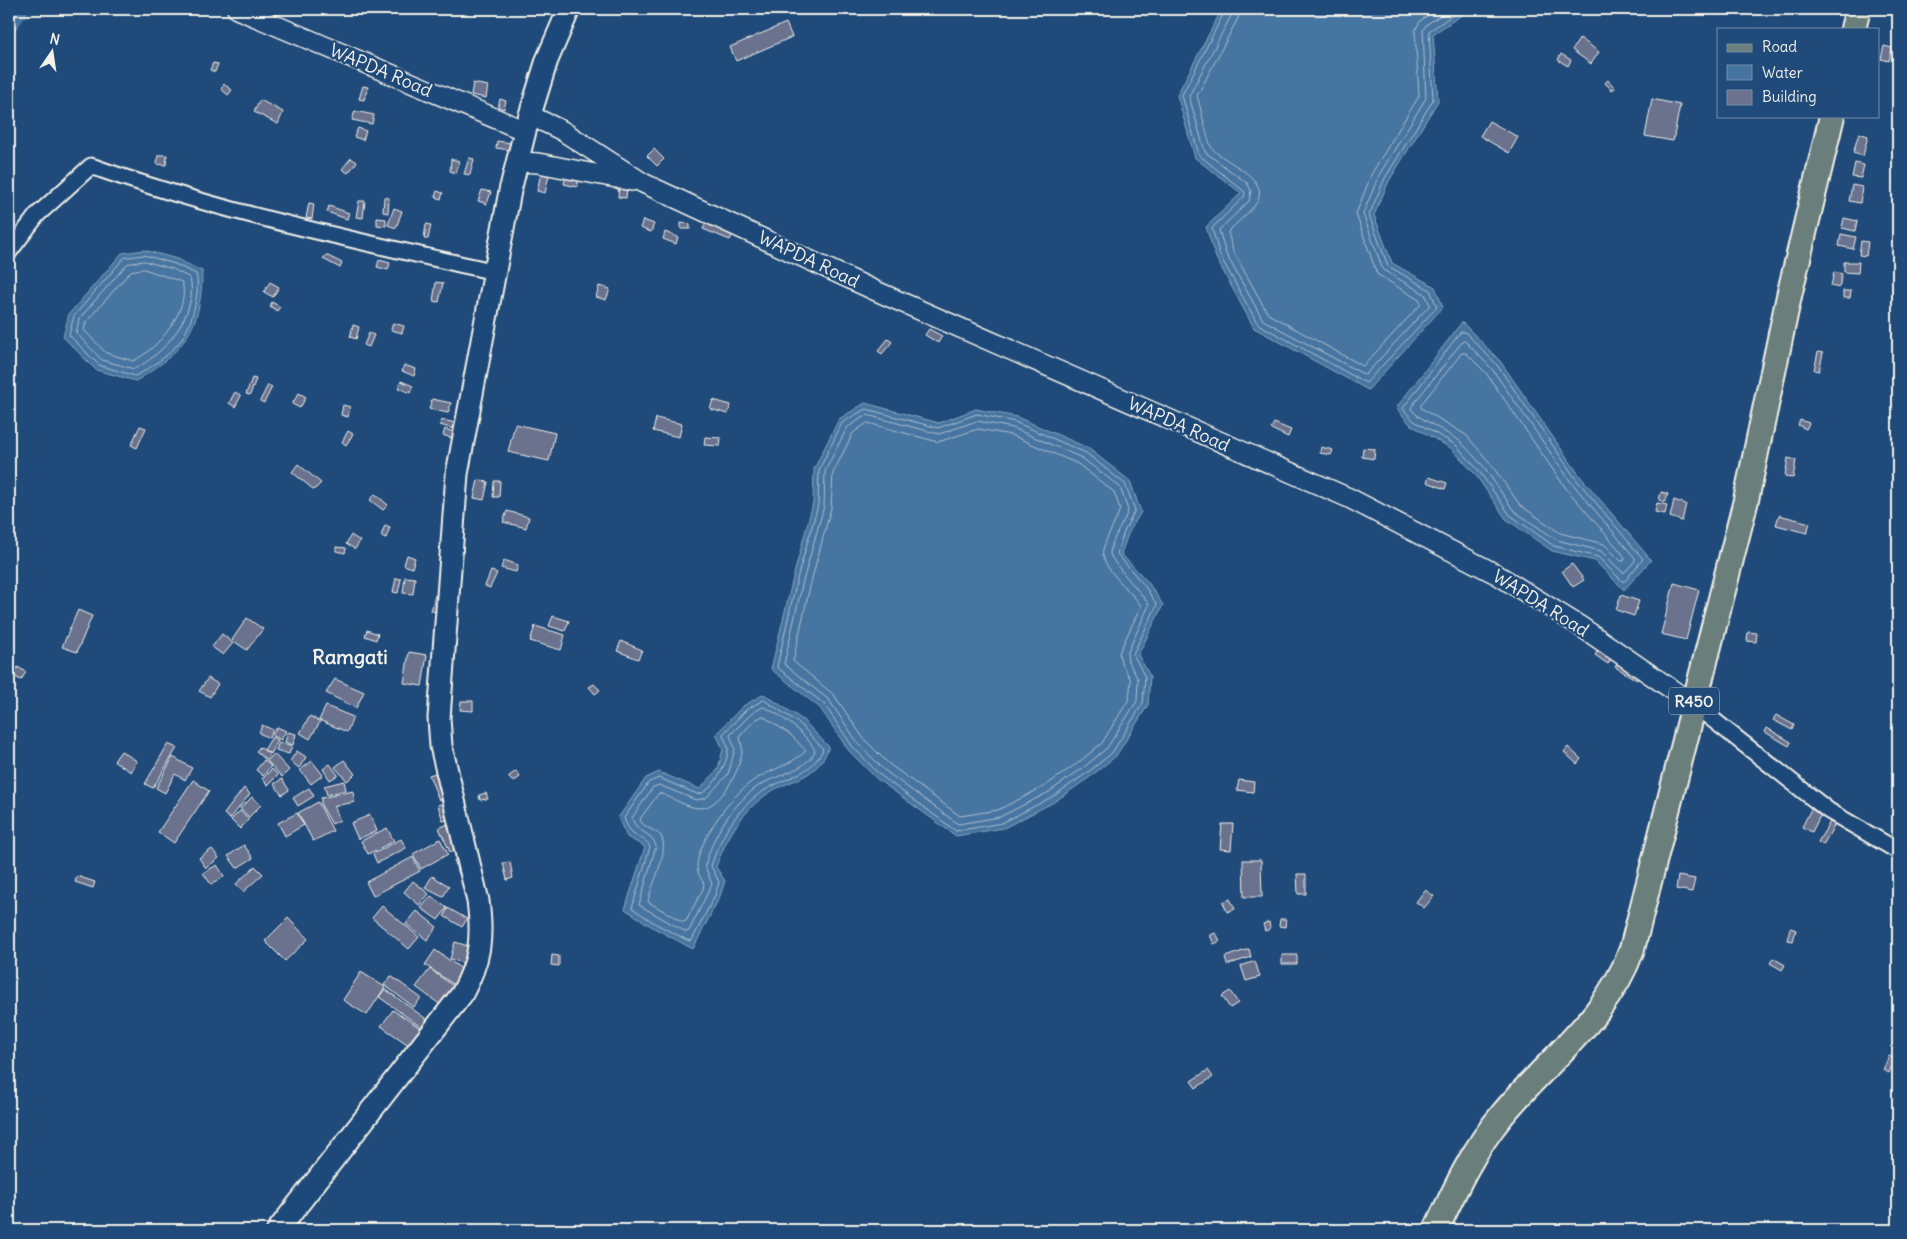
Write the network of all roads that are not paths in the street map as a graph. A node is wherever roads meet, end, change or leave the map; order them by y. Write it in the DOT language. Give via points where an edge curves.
graph roads {
  1 [pos="238,9"];
  2 [pos="569,9"];
  3 [pos="1858,9"];
  4 [pos="1853,28"];
  5 [pos="1832,118"];
  6 [pos="527,123"];
  7 [pos="518,162"];
  8 [pos="643,183"];
  9 [pos="9,252"];
  10 [pos="495,272"];
  11 [pos="1693,704"];
  12 [pos="1898,851"];
  13 [pos="278,1230"];
  14 [pos="1436,1230"];
  1 -- 6 [label="street, WAPDA Road"];
  2 -- 6 [label="main road" via="547,60"];
  3 -- 4 [label="main road"];
  5 -- 11 [label="main road, R450" via="1789,296 1746,500"];
  6 -- 7 [label="main road"];
  6 -- 8 [label="street, WAPDA Road" via="561,130"];
  7 -- 8 [label="street, WAPDA Road"];
  7 -- 10 [label="main road"];
  8 -- 11 [label="street, WAPDA Road" via="876,291 1349,498 1496,574 1580,626"];
  9 -- 10 [label="street" via="37,215 91,166 159,190"];
  10 -- 13 [label="main road" via="457,474 439,718 441,746 478,901 480,950 462,994"];
  11 -- 12 [label="street" via="1830,811"];
  11 -- 14 [label="main road, R450" via="1624,974 1588,1023 1502,1115 1471,1157"];
}
